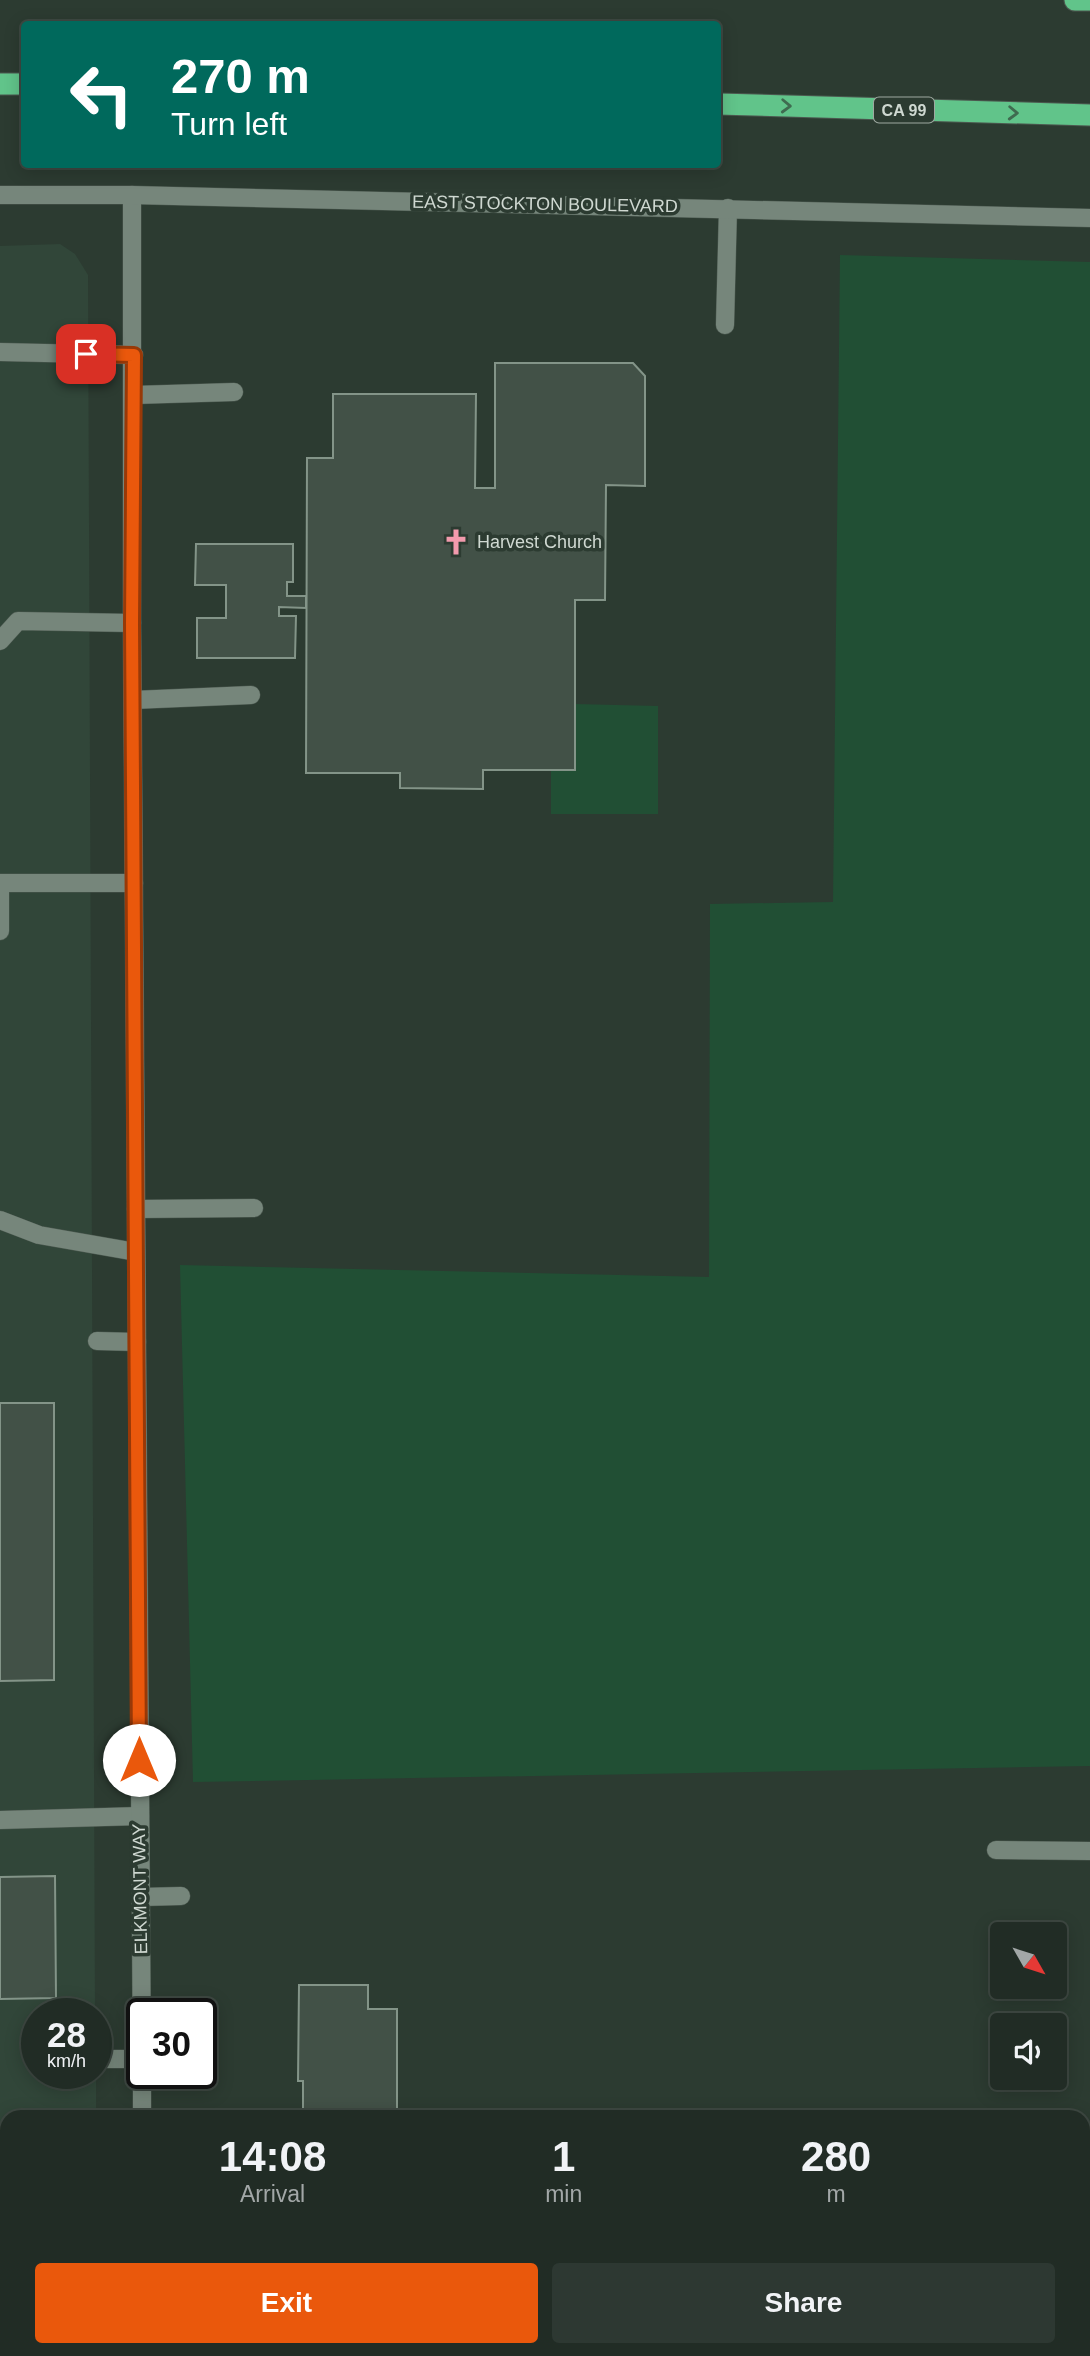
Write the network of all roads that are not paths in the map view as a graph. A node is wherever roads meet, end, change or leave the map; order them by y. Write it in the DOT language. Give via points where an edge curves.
graph roads {
  1 [pos="1075,0"];
  2 [pos="1090,0"];
  3 [pos="0,84"];
  4 [pos="21,84"];
  5 [pos="721,104"];
  6 [pos="1090,115"];
  7 [pos="0,195"];
  8 [pos="132,195"];
  9 [pos="728,208"];
  10 [pos="1090,218"];
  11 [pos="725,325"];
  12 [pos="0,352"];
  13 [pos="134,355"];
  14 [pos="234,391"];
  15 [pos="134,395"];
  16 [pos="132,623"];
  17 [pos="0,641"];
  18 [pos="251,695"];
  19 [pos="133,700"];
  20 [pos="0,883"];
  21 [pos="134,883"];
  22 [pos="0,931"];
  23 [pos="254,1208"];
  24 [pos="136,1209"];
  25 [pos="0,1220"];
  26 [pos="136,1252"];
  27 [pos="97,1341"];
  28 [pos="137,1342"];
  29 [pos="140,1816"];
  30 [pos="0,1820"];
  31 [pos="996,1850"];
  32 [pos="1090,1851"];
  33 [pos="181,1896"];
  34 [pos="141,1897"];
  35 [pos="142,1998"];
  36 [pos="142,2089"];
  37 [pos="142,2110"];
  1 -- 2 [label="highway"];
  3 -- 4 [label="highway"];
  5 -- 6 [label="highway, CA 99, one-way"];
  7 -- 8 [label="street, EAST STOCKTON BOULEVARD"];
  8 -- 9 [label="street, EAST STOCKTON BOULEVARD"];
  8 -- 13 [label="street, ELKMONT WAY"];
  9 -- 10 [label="street, EAST STOCKTON BOULEVARD"];
  9 -- 11 [label="street"];
  12 -- 13 [label="street"];
  13 -- 15 [label="street, ELKMONT WAY"];
  14 -- 15 [label="street"];
  15 -- 16 [label="street, ELKMONT WAY"];
  16 -- 17 [label="street" via="18,621"];
  16 -- 19 [label="street, ELKMONT WAY"];
  18 -- 19 [label="street"];
  19 -- 21 [label="street, ELKMONT WAY"];
  20 -- 21 [label="street"];
  20 -- 22 [label="street"];
  21 -- 24 [label="street, ELKMONT WAY"];
  23 -- 24 [label="street"];
  24 -- 26 [label="street, ELKMONT WAY"];
  25 -- 26 [label="street" via="39,1235"];
  26 -- 28 [label="street, ELKMONT WAY"];
  27 -- 28 [label="street"];
  28 -- 29 [label="street, ELKMONT WAY"];
  29 -- 30 [label="street"];
  29 -- 34 [label="street, ELKMONT WAY"];
  31 -- 32 [label="street"];
  33 -- 34 [label="street"];
  34 -- 35 [label="street, ELKMONT WAY"];
  36 -- 37 [label="street, ELKMONT WAY"];
}
